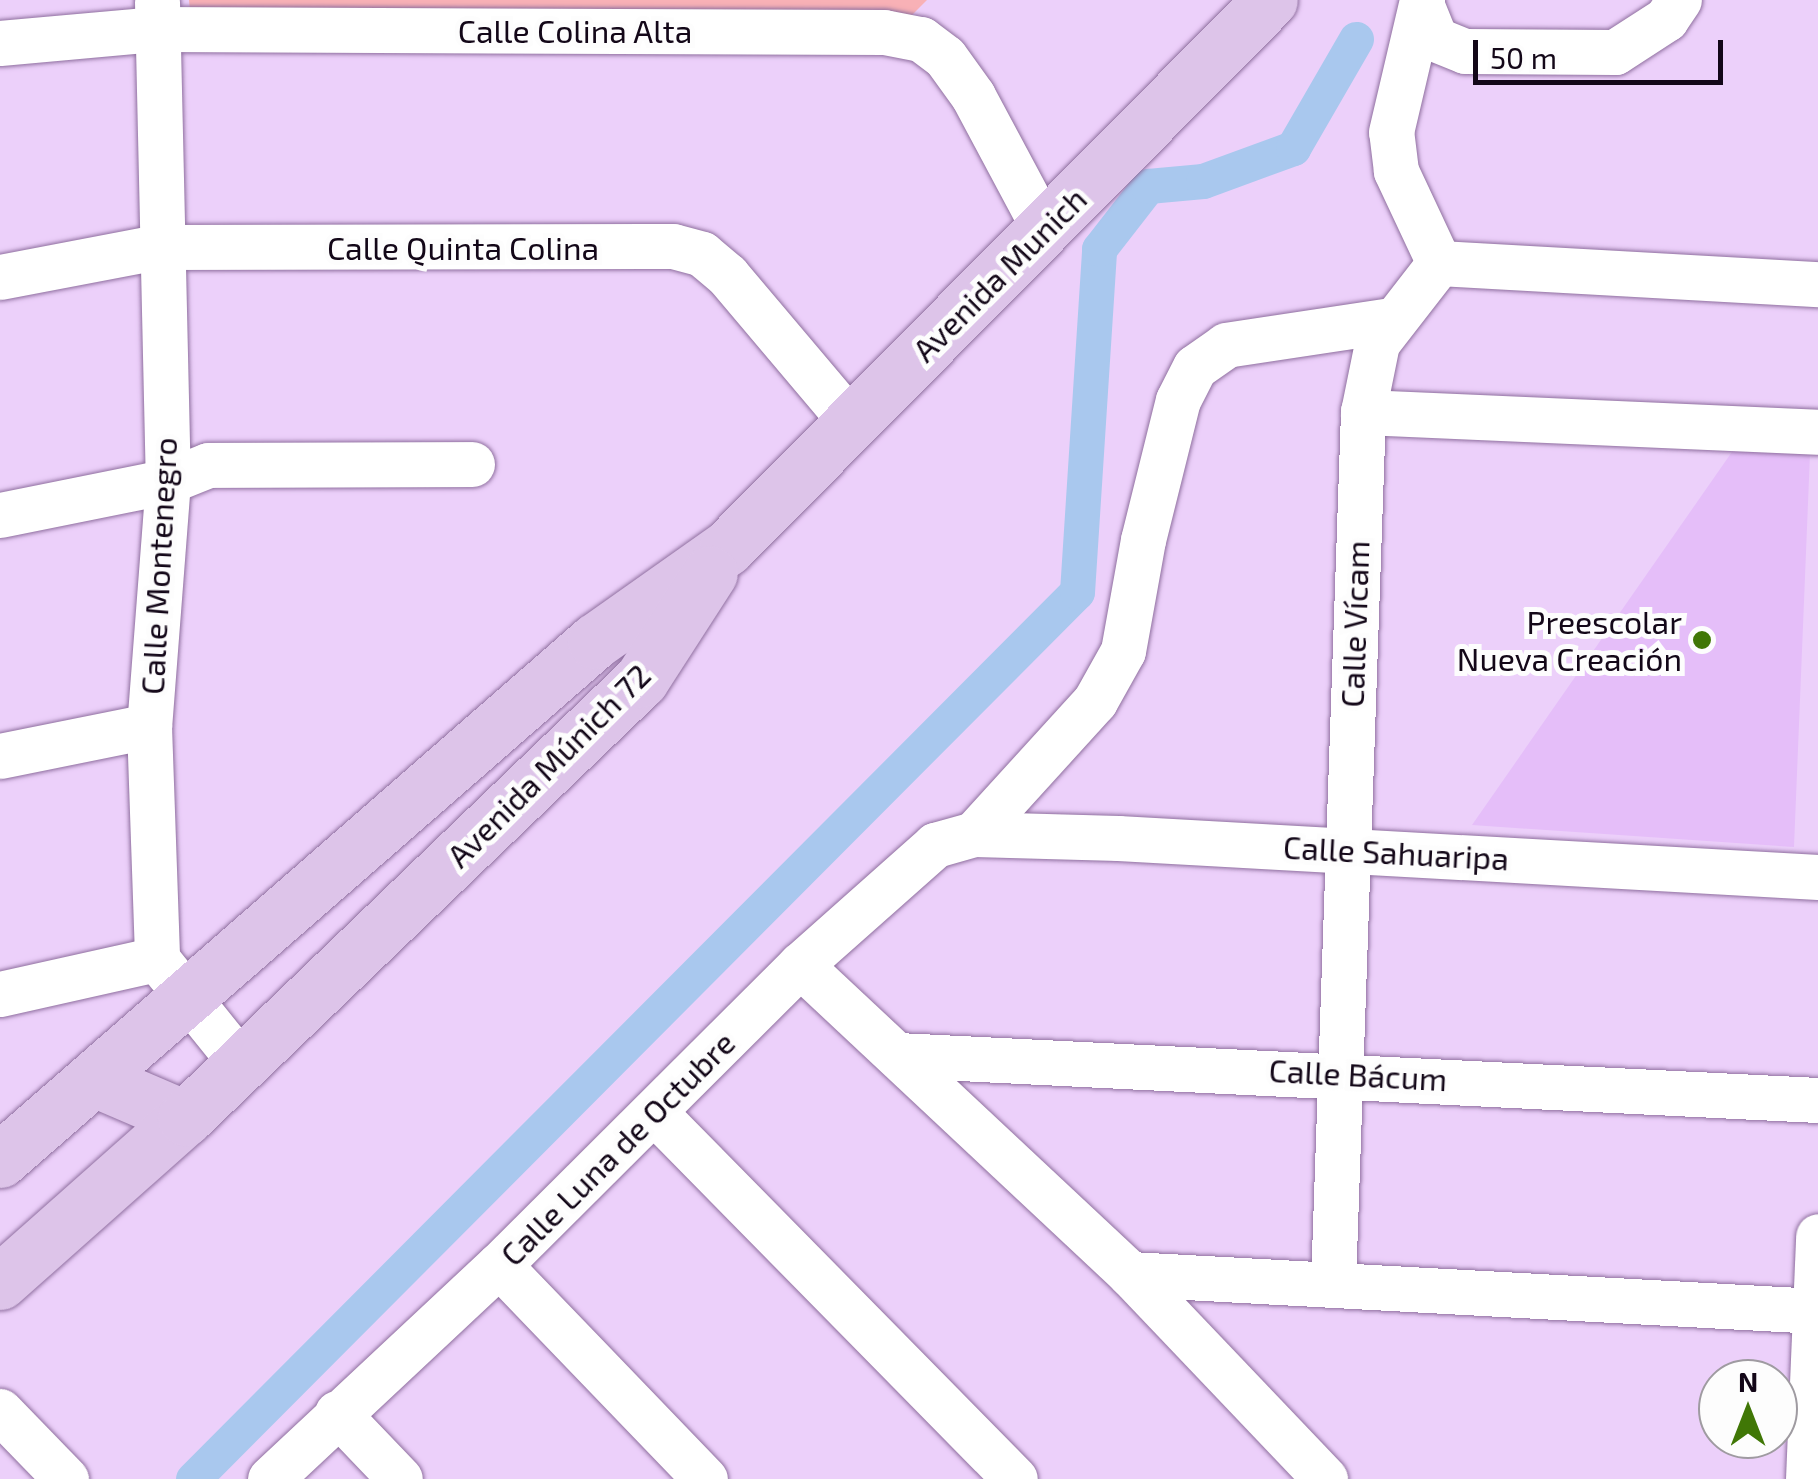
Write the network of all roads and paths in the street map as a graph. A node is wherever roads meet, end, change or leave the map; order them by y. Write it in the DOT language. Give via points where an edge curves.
graph roads {
  1 [pos="1270,0"];
  2 [pos="1679,0"];
  3 [pos="1422,3"];
  4 [pos="157,14"];
  5 [pos="0,44"];
  6 [pos="1044,229"];
  7 [pos="158,248"];
  8 [pos="1439,263"];
  9 [pos="0,277"];
  10 [pos="1818,284"];
  11 [pos="1392,320"];
  12 [pos="1362,412"];
  13 [pos="852,422"];
  14 [pos="1818,432"];
  15 [pos="472,464"];
  16 [pos="168,481"];
  17 [pos="0,515"];
  18 [pos="727,548"];
  19 [pos="149,726"];
  20 [pos="0,756"];
  21 [pos="974,834"];
  22 [pos="1346,848"];
  23 [pos="1818,877"];
  24 [pos="800,965"];
  25 [pos="175,979"];
  26 [pos="0,994"];
  27 [pos="898,1055"];
  28 [pos="241,1063"];
  29 [pos="1336,1072"];
  30 [pos="94,1078"];
  31 [pos="1818,1100"];
  32 [pos="655,1114"];
  33 [pos="186,1118"];
  34 [pos="0,1160"];
  35 [pos="1818,1236"];
  36 [pos="499,1265"];
  37 [pos="1130,1274"];
  38 [pos="0,1282"];
  39 [pos="1333,1284"];
  40 [pos="1816,1311"];
  41 [pos="0,1411"];
  42 [pos="338,1413"];
  43 [pos="66,1479"];
  44 [pos="270,1479"];
  45 [pos="400,1479"];
  46 [pos="706,1479"];
  47 [pos="1015,1479"];
  48 [pos="1325,1479"];
  49 [pos="1808,1479"];
  1 -- 6 [label="main road, Avenida Munich"];
  2 -- 3 [label="street" via="1666,19 1614,52 1465,52 1436,39"];
  3 -- 8 [label="street" via="1391,132 1396,171"];
  4 -- 5 [label="street, Calle Colina Alta"];
  4 -- 6 [label="street, Calle Colina Alta" via="884,32 921,39 945,57 973,96"];
  4 -- 7 [label="street, Calle Montenegro"];
  6 -- 13 [label="main road, Avenida Munich"];
  7 -- 9 [label="street, Calle Quinta Colina"];
  7 -- 13 [label="street, Calle Quinta Colina" via="673,246 702,254 727,274"];
  7 -- 16 [label="street, Calle Montenegro"];
  8 -- 10 [label="street"];
  8 -- 11 [label="street, Calle Vícam"];
  11 -- 12 [label="street, Calle Vícam" via="1377,343"];
  11 -- 21 [label="street" via="1226,345 1195,367 1178,400 1123,651 1095,701"];
  12 -- 14 [label="street"];
  12 -- 22 [label="street, Calle Vícam"];
  13 -- 18 [label="main road, Avenida Munich"];
  15 -- 16 [label="street" via="208,465"];
  16 -- 17 [label="street"];
  16 -- 19 [label="street, Calle Montenegro"];
  18 -- 25 [label="main road, Avenida Múnich 72" via="595,641"];
  18 -- 28 [label="main road, Avenida Múnich 72" via="640,680"];
  19 -- 20 [label="street"];
  19 -- 25 [label="street, Calle Montenegro"];
  21 -- 22 [label="street, Calle Sahuaripa"];
  21 -- 24 [label="street, Calle Luna de Octubre" via="935,845"];
  22 -- 23 [label="street, Calle Sahuaripa"];
  22 -- 29 [label="street, Calle Vícam"];
  24 -- 27 [label="street"];
  24 -- 32 [label="street, Calle Luna de Octubre"];
  25 -- 26 [label="street"];
  25 -- 28 [label="street"];
  25 -- 30 [label="main road, Avenida Múnich 72"];
  27 -- 29 [label="street, Calle Bácum"];
  27 -- 37 [label="street"];
  28 -- 33 [label="main road, Avenida Múnich 72"];
  29 -- 31 [label="street, Calle Bácum"];
  29 -- 39 [label="street, Calle Vícam"];
  30 -- 33 [label="main road"];
  30 -- 34 [label="main road, Avenida Múnich 72"];
  32 -- 36 [label="street, Calle Luna de Octubre"];
  32 -- 47 [label="street"];
  33 -- 38 [label="main road, Avenida Múnich 72"];
  35 -- 40 [label="street"];
  36 -- 42 [label="street, Calle Luna de Octubre"];
  36 -- 46 [label="street"];
  37 -- 39 [label="street"];
  37 -- 48 [label="street"];
  39 -- 40 [label="street"];
  40 -- 49 [label="street"];
  41 -- 43 [label="street"];
  42 -- 44 [label="street, Calle Luna de Octubre"];
  42 -- 45 [label="street"];
}
